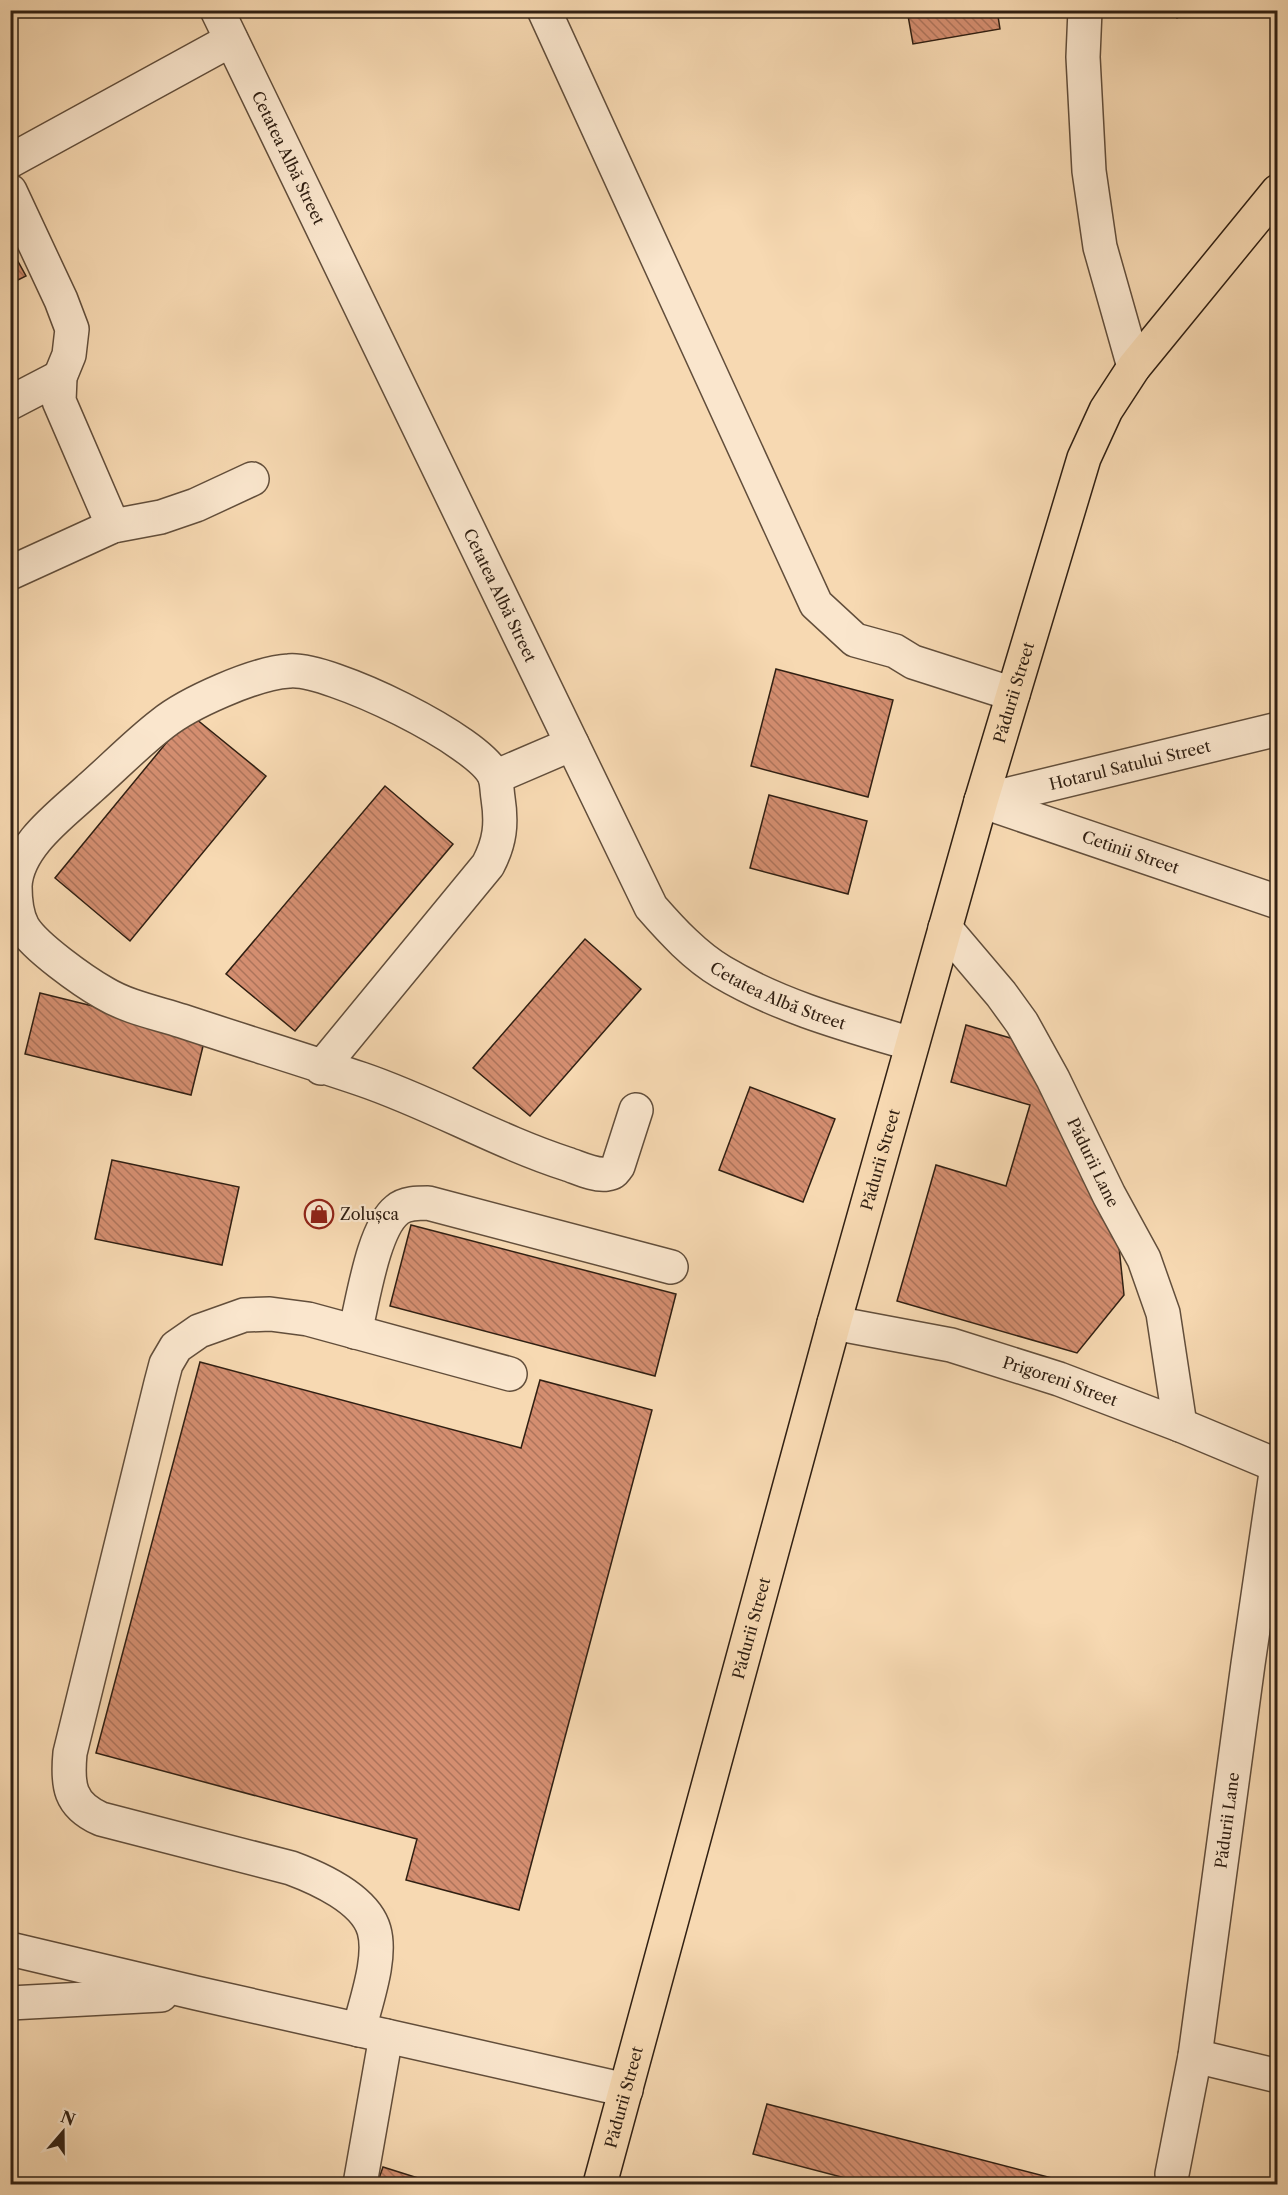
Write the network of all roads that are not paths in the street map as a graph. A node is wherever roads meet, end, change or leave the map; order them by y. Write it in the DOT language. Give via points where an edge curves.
graph roads {
  1 [pos="217,10"];
  2 [pos="544,10"];
  3 [pos="1084,10"];
  4 [pos="231,40"];
  5 [pos="10,161"];
  6 [pos="10,191"];
  7 [pos="1278,191"];
  8 [pos="1134,367"];
  9 [pos="60,377"];
  10 [pos="10,403"];
  11 [pos="252,478"];
  12 [pos="112,526"];
  13 [pos="10,573"];
  14 [pos="1013,694"];
  15 [pos="1278,729"];
  16 [pos="572,744"];
  17 [pos="495,777"];
  18 [pos="981,801"];
  19 [pos="1278,902"];
  20 [pos="945,928"];
  21 [pos="912,1044"];
  22 [pos="321,1068"];
  23 [pos="636,1110"];
  24 [pos="671,1267"];
  25 [pos="834,1323"];
  26 [pos="355,1332"];
  27 [pos="510,1374"];
  28 [pos="1180,1425"];
  29 [pos="1277,1466"];
  30 [pos="10,1949"];
  31 [pos="196,1993"];
  32 [pos="10,2003"];
  33 [pos="372,2033"];
  34 [pos="1195,2056"];
  35 [pos="1278,2076"];
  36 [pos="626,2090"];
  37 [pos="1172,2174"];
  38 [pos="360,2184"];
  39 [pos="600,2184"];
  1 -- 4 [label="street, Cetatea Albă Street"];
  2 -- 14 [label="street" via="816,604 855,640"];
  3 -- 8 [label="street" via="1091,182 1100,247"];
  4 -- 5 [label="street"];
  4 -- 16 [label="street, Cetatea Albă Street"];
  6 -- 9 [label="street" via="72,329 69,355"];
  7 -- 8 [label="main road, Pădurii Street"];
  8 -- 14 [label="main road, Pădurii Street" via="1106,410 1084,458"];
  9 -- 10 [label="street"];
  9 -- 12 [label="street" via="59,401"];
  11 -- 12 [label="street" via="161,517"];
  12 -- 13 [label="street"];
  14 -- 18 [label="main road, Pădurii Street"];
  15 -- 18 [label="street, Hotarul Satului Street"];
  16 -- 17 [label="street"];
  16 -- 21 [label="street, Cetatea Albă Street" via="651,907 678,938 721,972 769,995 825,1018"];
  17 -- 22 [label="street" via="500,836 488,865"];
  17 -- 22 [label="street" via="469,750 364,691 317,674 290,670 218,692 164,722 43,830 21,864 15,885 23,927 42,947 106,994"];
  18 -- 19 [label="street, Cetinii Street"];
  18 -- 20 [label="main road, Pădurii Street"];
  20 -- 21 [label="main road, Pădurii Street"];
  20 -- 28 [label="street, Pădurii Lane" via="1022,1023 1144,1259 1163,1312"];
  21 -- 25 [label="main road, Pădurii Street"];
  22 -- 23 [label="street" via="412,1099 529,1152 600,1174 614,1172 618,1166"];
  24 -- 26 [label="street" via="428,1203 413,1204 399,1208 385,1223"];
  25 -- 28 [label="street, Prigoreni Street" via="951,1345 1059,1379"];
  25 -- 36 [label="main road, Pădurii Street"];
  26 -- 27 [label="street"];
  26 -- 33 [label="street" via="308,1319 244,1315 199,1331 176,1347 161,1383 69,1753 68,1773 69,1787 87,1813 291,1868 321,1879 346,1896 374,1929"];
  28 -- 29 [label="street, Prigoreni Street"];
  29 -- 34 [label="street, Pădurii Lane"];
  30 -- 31 [label="street"];
  31 -- 32 [label="street"];
  31 -- 33 [label="street"];
  33 -- 36 [label="street"];
  33 -- 38 [label="street"];
  34 -- 35 [label="street"];
  34 -- 37 [label="street, Pădurii Lane"];
  36 -- 39 [label="main road, Pădurii Street"];
}
